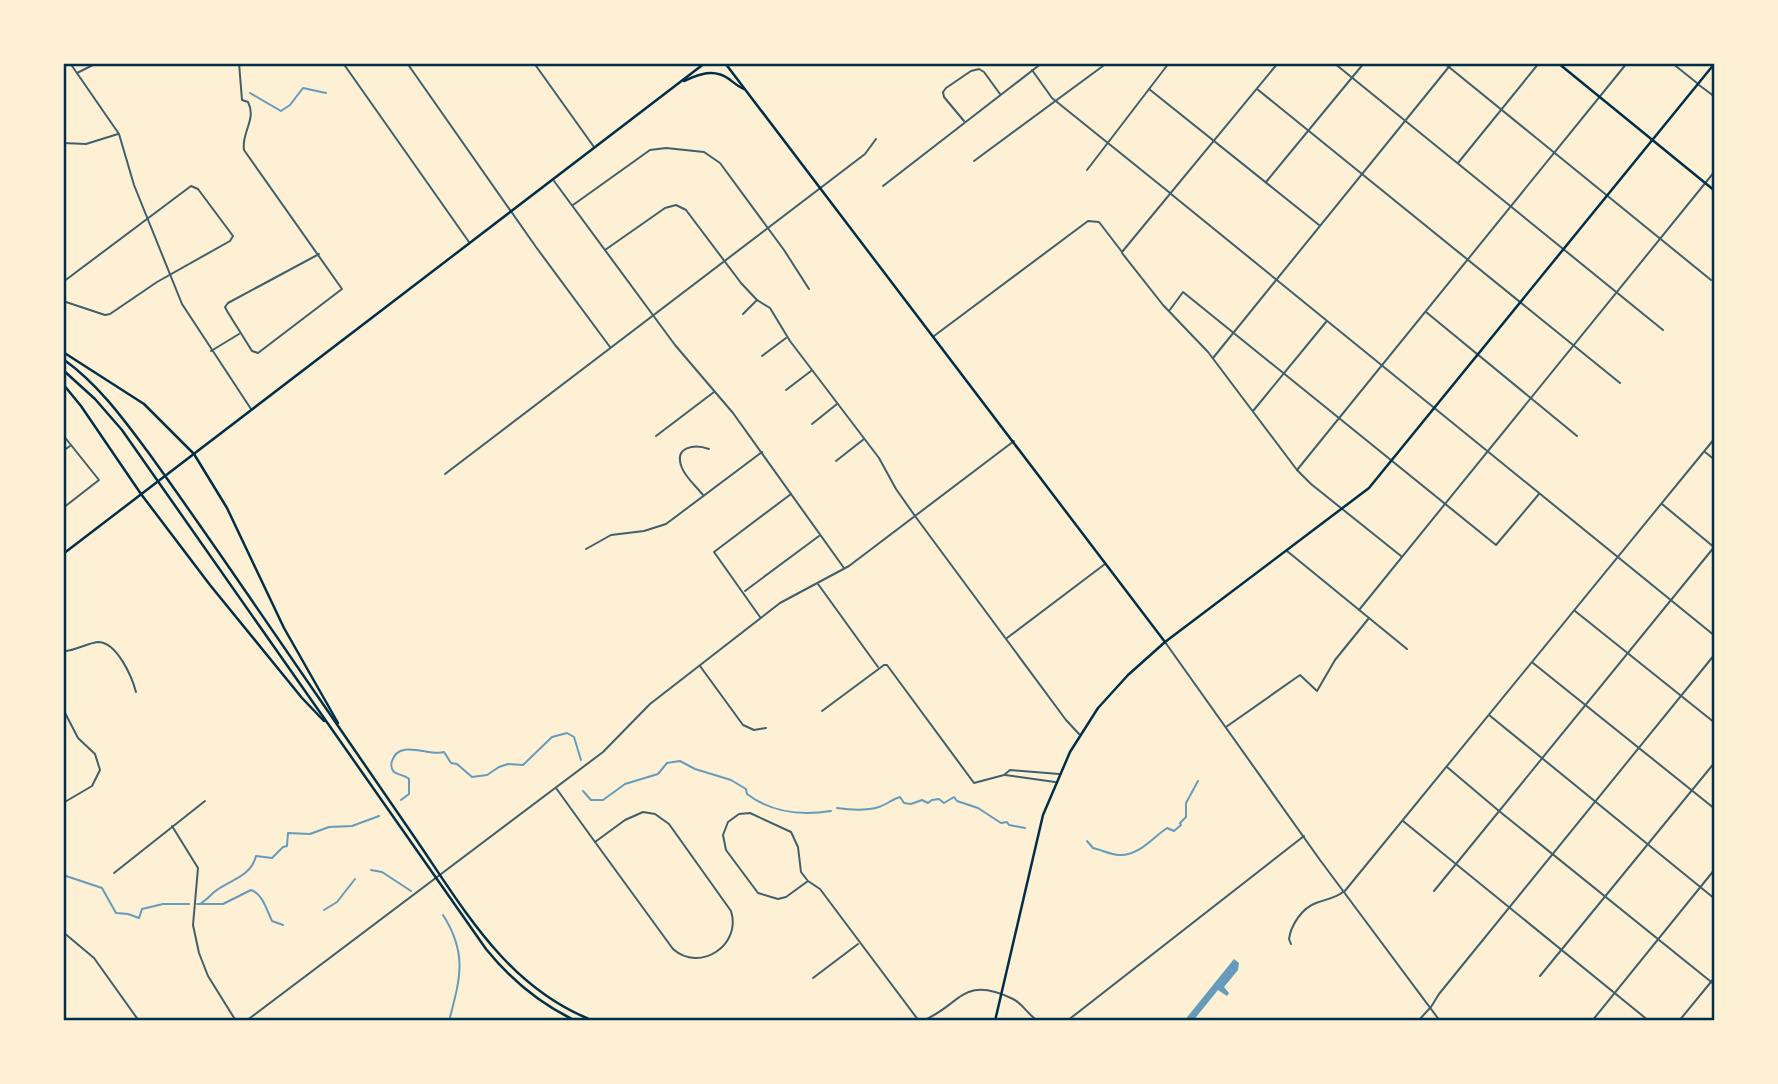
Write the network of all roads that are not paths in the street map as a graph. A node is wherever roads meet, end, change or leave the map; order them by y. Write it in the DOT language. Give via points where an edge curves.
graph roads {
  1 [pos="70,63"];
  2 [pos="97,63"];
  3 [pos="239,63"];
  4 [pos="343,63"];
  5 [pos="407,63"];
  6 [pos="534,63"];
  7 [pos="705,63"];
  8 [pos="725,63"];
  9 [pos="1042,63"];
  10 [pos="1107,63"];
  11 [pos="1169,63"];
  12 [pos="1278,63"];
  13 [pos="1334,63"];
  14 [pos="1364,63"];
  15 [pos="1444,63"];
  16 [pos="1452,63"];
  17 [pos="1539,63"];
  18 [pos="1558,63"];
  19 [pos="1627,63"];
  20 [pos="1672,63"];
  21 [pos="1715,63"];
  22 [pos="1448,67"];
  23 [pos="1032,70"];
  24 [pos="77,73"];
  25 [pos="1352,78"];
  26 [pos="678,84"];
  27 [pos="1698,84"];
  28 [pos="744,89"];
  29 [pos="1149,89"];
  30 [pos="1257,89"];
  31 [pos="1001,95"];
  32 [pos="1600,97"];
  33 [pos="1715,97"];
  34 [pos="1056,101"];
  35 [pos="1501,110"];
  36 [pos="1405,120"];
  37 [pos="965,123"];
  38 [pos="1308,130"];
  39 [pos="120,134"];
  40 [pos="876,139"];
  41 [pos="1653,140"];
  42 [pos="1214,141"];
  43 [pos="63,143"];
  44 [pos="1108,143"];
  45 [pos="594,148"];
  46 [pos="1554,152"];
  47 [pos="974,161"];
  48 [pos="1457,163"];
  49 [pos="1087,170"];
  50 [pos="1715,171"];
  51 [pos="1362,173"];
  52 [pos="553,179"];
  53 [pos="1265,183"];
  54 [pos="1706,183"];
  55 [pos="883,186"];
  56 [pos="820,188"];
  57 [pos="1715,191"];
  58 [pos="1171,194"];
  59 [pos="1607,195"];
  60 [pos="572,206"];
  61 [pos="1511,206"];
  62 [pos="511,211"];
  63 [pos="147,219"];
  64 [pos="1320,226"];
  65 [pos="768,227"];
  66 [pos="1660,238"];
  67 [pos="470,243"];
  68 [pos="605,250"];
  69 [pos="1563,250"];
  70 [pos="1122,253"];
  71 [pos="319,254"];
  72 [pos="1467,259"];
  73 [pos="724,260"];
  74 [pos="169,275"];
  75 [pos="1276,279"];
  76 [pos="1711,280"];
  77 [pos="63,282"];
  78 [pos="809,289"];
  79 [pos="1616,292"];
  80 [pos="757,300"];
  81 [pos="63,301"];
  82 [pos="1520,302"];
  83 [pos="1169,311"];
  84 [pos="1425,311"];
  85 [pos="743,314"];
  86 [pos="653,315"];
  87 [pos="1327,321"];
  88 [pos="1663,330"];
  89 [pos="1233,332"];
  90 [pos="240,333"];
  91 [pos="934,336"];
  92 [pos="787,337"];
  93 [pos="1573,345"];
  94 [pos="611,348"];
  95 [pos="63,352"];
  96 [pos="211,352"];
  97 [pos="1478,355"];
  98 [pos="761,356"];
  99 [pos="1213,358"];
  100 [pos="63,359"];
  101 [pos="1381,365"];
  102 [pos="63,370"];
  103 [pos="812,370"];
  104 [pos="1284,373"];
  105 [pos="1620,383"];
  106 [pos="63,384"];
  107 [pos="786,390"];
  108 [pos="715,391"];
  109 [pos="1530,398"];
  110 [pos="838,404"];
  111 [pos="1434,408"];
  112 [pos="251,410"];
  113 [pos="1253,411"];
  114 [pos="1338,418"];
  115 [pos="812,424"];
  116 [pos="63,435"];
  117 [pos="656,436"];
  118 [pos="1577,436"];
  119 [pos="865,438"];
  120 [pos="1715,438"];
  121 [pos="1014,441"];
  122 [pos="71,445"];
  123 [pos="709,449"];
  124 [pos="1488,451"];
  125 [pos="1704,451"];
  126 [pos="63,452"];
  127 [pos="762,452"];
  128 [pos="194,454"];
  129 [pos="1715,460"];
  130 [pos="835,461"];
  131 [pos="1392,461"];
  132 [pos="1297,470"];
  133 [pos="445,474"];
  134 [pos="1539,493"];
  135 [pos="141,494"];
  136 [pos="792,494"];
  137 [pos="703,495"];
  138 [pos="1445,504"];
  139 [pos="1661,504"];
  140 [pos="63,508"];
  141 [pos="1342,509"];
  142 [pos="915,516"];
  143 [pos="820,536"];
  144 [pos="1715,547"];
  145 [pos="586,550"];
  146 [pos="1287,551"];
  147 [pos="63,554"];
  148 [pos="1402,557"];
  149 [pos="1618,557"];
  150 [pos="1105,564"];
  151 [pos="845,569"];
  152 [pos="818,583"];
  153 [pos="744,592"];
  154 [pos="1671,600"];
  155 [pos="1359,610"];
  156 [pos="1575,611"];
  157 [pos="761,618"];
  158 [pos="1369,618"];
  159 [pos="1715,636"];
  160 [pos="1006,638"];
  161 [pos="1165,642"];
  162 [pos="63,649"];
  163 [pos="1407,649"];
  164 [pos="1628,653"];
  165 [pos="1715,654"];
  166 [pos="1532,663"];
  167 [pos="699,666"];
  168 [pos="879,669"];
  169 [pos="136,692"];
  170 [pos="1682,696"];
  171 [pos="1585,706"];
  172 [pos="63,709"];
  173 [pos="822,711"];
  174 [pos="1489,715"];
  175 [pos="1715,723"];
  176 [pos="330,727"];
  177 [pos="766,728"];
  178 [pos="1225,728"];
  179 [pos="1080,735"];
  180 [pos="347,739"];
  181 [pos="1638,748"];
  182 [pos="1542,759"];
  183 [pos="1715,762"];
  184 [pos="1447,767"];
  185 [pos="1060,774"];
  186 [pos="1004,775"];
  187 [pos="1056,782"];
  188 [pos="555,787"];
  189 [pos="1692,790"];
  190 [pos="205,801"];
  191 [pos="1595,802"];
  192 [pos="63,803"];
  193 [pos="1715,809"];
  194 [pos="1499,811"];
  195 [pos="1403,821"];
  196 [pos="172,826"];
  197 [pos="1304,836"];
  198 [pos="595,842"];
  199 [pos="1648,845"];
  200 [pos="1553,855"];
  201 [pos="1456,863"];
  202 [pos="1715,869"];
  203 [pos="114,873"];
  204 [pos="808,881"];
  205 [pos="1700,887"];
  206 [pos="1434,891"];
  207 [pos="1344,892"];
  208 [pos="1605,897"];
  209 [pos="1715,899"];
  210 [pos="1510,908"];
  211 [pos="63,932"];
  212 [pos="1658,939"];
  213 [pos="859,943"];
  214 [pos="1291,943"];
  215 [pos="1563,950"];
  216 [pos="1540,976"];
  217 [pos="1715,977"];
  218 [pos="813,978"];
  219 [pos="1711,982"];
  220 [pos="1715,985"];
  221 [pos="1615,993"];
  222 [pos="1002,996"];
  223 [pos="1430,1008"];
  224 [pos="139,1021"];
  225 [pos="236,1021"];
  226 [pos="246,1021"];
  227 [pos="576,1021"];
  228 [pos="594,1021"];
  229 [pos="809,1021"];
  230 [pos="855,1021"];
  231 [pos="920,1021"];
  232 [pos="995,1021"];
  233 [pos="1038,1021"];
  234 [pos="1067,1021"];
  235 [pos="1418,1021"];
  236 [pos="1440,1021"];
  237 [pos="1592,1021"];
  238 [pos="1650,1021"];
  239 [pos="1679,1021"];
  1 -- 24 [label="street"];
  2 -- 24 [label="street"];
  3 -- 71 [label="street" via="242,100 248,102 252,113 244,150"];
  4 -- 67 [label="street"];
  5 -- 62 [label="street"];
  6 -- 45 [label="street"];
  7 -- 26 [label="main road"];
  8 -- 28 [label="main road"];
  9 -- 23 [label="street"];
  10 -- 34 [label="street"];
  11 -- 29 [label="street"];
  12 -- 30 [label="street"];
  13 -- 25 [label="street"];
  14 -- 25 [label="street"];
  15 -- 22 [label="street"];
  16 -- 22 [label="street"];
  17 -- 35 [label="street"];
  18 -- 32 [label="main road"];
  19 -- 32 [label="street"];
  20 -- 27 [label="street"];
  21 -- 27 [label="main road"];
  22 -- 35 [label="street"];
  22 -- 36 [label="street"];
  23 -- 31 [label="street"];
  23 -- 34 [label="street"];
  24 -- 39 [label="street"];
  25 -- 36 [label="street"];
  25 -- 38 [label="street"];
  26 -- 28 [label="main road" via="704,72 720,74"];
  26 -- 45 [label="main road"];
  27 -- 33 [label="street"];
  27 -- 41 [label="main road"];
  28 -- 56 [label="main road"];
  29 -- 42 [label="street"];
  29 -- 44 [label="street"];
  30 -- 38 [label="street"];
  30 -- 42 [label="street"];
  31 -- 37 [label="street"];
  31 -- 37 [label="street" via="979,69 946,88 944,97"];
  32 -- 41 [label="main road"];
  32 -- 46 [label="street"];
  34 -- 44 [label="street"];
  34 -- 47 [label="street"];
  35 -- 46 [label="street"];
  35 -- 48 [label="street"];
  36 -- 48 [label="street"];
  36 -- 51 [label="street"];
  37 -- 55 [label="street"];
  38 -- 51 [label="street"];
  38 -- 53 [label="street"];
  39 -- 43 [label="street" via="86,144"];
  39 -- 63 [label="street"];
  40 -- 56 [label="street" via="865,154"];
  41 -- 54 [label="main road"];
  41 -- 59 [label="main road"];
  42 -- 53 [label="street"];
  42 -- 58 [label="street"];
  44 -- 49 [label="street"];
  44 -- 58 [label="street"];
  45 -- 52 [label="main road"];
  46 -- 59 [label="street"];
  46 -- 61 [label="street"];
  48 -- 61 [label="street"];
  50 -- 54 [label="street"];
  51 -- 64 [label="street"];
  51 -- 72 [label="street"];
  52 -- 60 [label="street"];
  52 -- 62 [label="main road"];
  53 -- 64 [label="street"];
  54 -- 57 [label="main road"];
  54 -- 66 [label="street"];
  56 -- 65 [label="street"];
  56 -- 91 [label="main road"];
  58 -- 70 [label="street"];
  58 -- 75 [label="street"];
  59 -- 66 [label="street"];
  59 -- 69 [label="main road"];
  60 -- 65 [label="street" via="650,150 691,149 718,160"];
  60 -- 68 [label="street"];
  61 -- 69 [label="street"];
  61 -- 72 [label="street"];
  62 -- 67 [label="main road"];
  62 -- 94 [label="street"];
  63 -- 74 [label="street"];
  63 -- 74 [label="street" via="194,186 233,236"];
  63 -- 77 [label="street"];
  64 -- 75 [label="street"];
  65 -- 73 [label="street"];
  65 -- 78 [label="street"];
  66 -- 76 [label="street"];
  66 -- 79 [label="street"];
  67 -- 112 [label="main road"];
  68 -- 73 [label="street" via="676,205 689,213"];
  68 -- 86 [label="street"];
  69 -- 79 [label="street"];
  69 -- 82 [label="main road"];
  70 -- 83 [label="street"];
  70 -- 91 [label="street" via="1096,220 1084,223"];
  71 -- 90 [label="street" via="228,303 225,307"];
  71 -- 90 [label="street" via="342,289 258,353"];
  72 -- 82 [label="street"];
  72 -- 84 [label="street"];
  73 -- 80 [label="street"];
  73 -- 86 [label="street"];
  74 -- 81 [label="street" via="110,314"];
  74 -- 96 [label="street"];
  75 -- 87 [label="street"];
  75 -- 89 [label="street"];
  79 -- 88 [label="street"];
  79 -- 93 [label="street"];
  80 -- 85 [label="street"];
  80 -- 92 [label="street" via="770,308"];
  82 -- 93 [label="street"];
  82 -- 97 [label="main road"];
  83 -- 89 [label="street" via="1183,292"];
  83 -- 99 [label="street"];
  84 -- 97 [label="street"];
  84 -- 101 [label="street"];
  86 -- 94 [label="street"];
  86 -- 108 [label="street"];
  87 -- 101 [label="street"];
  87 -- 104 [label="street"];
  89 -- 99 [label="street"];
  89 -- 104 [label="street"];
  90 -- 96 [label="street"];
  91 -- 121 [label="main road"];
  92 -- 98 [label="street"];
  92 -- 103 [label="street"];
  93 -- 105 [label="street"];
  93 -- 109 [label="street"];
  94 -- 133 [label="street"];
  95 -- 128 [label="main road" via="144,404"];
  96 -- 112 [label="street"];
  97 -- 109 [label="street"];
  97 -- 111 [label="main road"];
  99 -- 113 [label="street"];
  100 -- 180 [label="main road" via="101,391 128,425"];
  101 -- 111 [label="street"];
  101 -- 114 [label="street"];
  102 -- 176 [label="main road" via="122,430"];
  103 -- 107 [label="street"];
  103 -- 110 [label="street"];
  104 -- 113 [label="street"];
  104 -- 114 [label="street"];
  106 -- 135 [label="main road"];
  108 -- 117 [label="street"];
  108 -- 127 [label="street"];
  109 -- 118 [label="street"];
  109 -- 124 [label="street"];
  110 -- 115 [label="street"];
  110 -- 119 [label="street"];
  111 -- 124 [label="street"];
  111 -- 131 [label="main road"];
  112 -- 128 [label="main road"];
  113 -- 132 [label="street"];
  114 -- 131 [label="street"];
  114 -- 132 [label="street"];
  116 -- 122 [label="street"];
  119 -- 130 [label="street"];
  119 -- 142 [label="street"];
  120 -- 125 [label="street"];
  121 -- 142 [label="street"];
  121 -- 150 [label="main road"];
  122 -- 126 [label="street"];
  122 -- 140 [label="street" via="99,480"];
  123 -- 137 [label="street" via="689,446 680,459"];
  124 -- 134 [label="street"];
  124 -- 138 [label="street"];
  125 -- 129 [label="street"];
  125 -- 139 [label="street"];
  127 -- 136 [label="street"];
  127 -- 137 [label="street"];
  128 -- 135 [label="main road"];
  128 -- 180 [label="main road" via="227,508 284,628"];
  131 -- 138 [label="street"];
  131 -- 141 [label="main road"];
  132 -- 141 [label="street"];
  134 -- 138 [label="street" via="1496,545"];
  134 -- 149 [label="street"];
  135 -- 147 [label="main road"];
  135 -- 176 [label="main road" via="218,596"];
  136 -- 143 [label="street"];
  136 -- 153 [label="street" via="714,552"];
  137 -- 145 [label="street" via="666,524 611,535"];
  138 -- 148 [label="street"];
  139 -- 144 [label="street"];
  139 -- 149 [label="street"];
  141 -- 146 [label="main road"];
  141 -- 148 [label="street"];
  142 -- 151 [label="street"];
  142 -- 160 [label="street"];
  143 -- 151 [label="street"];
  143 -- 153 [label="street"];
  144 -- 154 [label="street"];
  146 -- 155 [label="street"];
  146 -- 161 [label="main road"];
  148 -- 155 [label="street"];
  149 -- 154 [label="street"];
  149 -- 156 [label="street"];
  150 -- 160 [label="street"];
  150 -- 161 [label="main road"];
  151 -- 152 [label="street"];
  152 -- 157 [label="street" via="791,595"];
  152 -- 168 [label="street"];
  153 -- 157 [label="street"];
  154 -- 159 [label="street"];
  154 -- 164 [label="street"];
  155 -- 158 [label="street"];
  156 -- 164 [label="street"];
  156 -- 166 [label="street"];
  157 -- 167 [label="street"];
  158 -- 163 [label="street"];
  158 -- 178 [label="street" via="1317,691 1300,675"];
  160 -- 179 [label="street"];
  161 -- 178 [label="street"];
  161 -- 179 [label="main road" via="1114,690"];
  162 -- 169 [label="street" via="98,642 109,645 130,671"];
  164 -- 170 [label="street"];
  164 -- 171 [label="street"];
  165 -- 170 [label="street"];
  166 -- 171 [label="street"];
  166 -- 174 [label="street"];
  167 -- 177 [label="street" via="743,725 754,730"];
  167 -- 188 [label="street" via="650,704 603,752"];
  168 -- 173 [label="street"];
  168 -- 186 [label="street" via="887,665 974,783"];
  170 -- 175 [label="street"];
  170 -- 181 [label="street"];
  171 -- 181 [label="street"];
  171 -- 182 [label="street"];
  172 -- 192 [label="street" via="78,738 95,754 100,770 92,786"];
  174 -- 182 [label="street"];
  174 -- 184 [label="street"];
  176 -- 227 [label="main road" via="495,959 531,995"];
  178 -- 197 [label="street"];
  179 -- 185 [label="main road"];
  180 -- 228 [label="main road" via="506,962 547,998"];
  181 -- 189 [label="street"];
  181 -- 191 [label="street"];
  182 -- 191 [label="street"];
  182 -- 194 [label="street"];
  183 -- 189 [label="street"];
  184 -- 194 [label="street"];
  184 -- 195 [label="street"];
  185 -- 186 [label="street" via="1010,770"];
  185 -- 187 [label="main road"];
  186 -- 187 [label="street"];
  187 -- 222 [label="main road" via="1038,832"];
  188 -- 198 [label="street"];
  188 -- 226 [label="street"];
  189 -- 193 [label="street"];
  189 -- 199 [label="street"];
  190 -- 196 [label="street"];
  191 -- 199 [label="street"];
  191 -- 200 [label="street"];
  194 -- 200 [label="street"];
  194 -- 201 [label="street"];
  195 -- 201 [label="street"];
  195 -- 207 [label="street"];
  196 -- 203 [label="street"];
  196 -- 225 [label="street" via="198,868 192,925 199,953"];
  197 -- 207 [label="street"];
  197 -- 234 [label="street"];
  198 -- 198 [label="street" via="676,951 705,958 729,940 734,926 730,907 663,818 636,813"];
  199 -- 205 [label="street"];
  199 -- 208 [label="street"];
  200 -- 208 [label="street"];
  200 -- 210 [label="street"];
  201 -- 206 [label="street"];
  201 -- 210 [label="street"];
  202 -- 205 [label="street"];
  204 -- 204 [label="street" via="801,872 791,832 750,813 728,822 723,835 726,850 758,893 778,899"];
  204 -- 213 [label="street" via="820,889"];
  205 -- 209 [label="street"];
  205 -- 212 [label="street"];
  207 -- 214 [label="street" via="1305,911 1290,932"];
  207 -- 223 [label="street"];
  208 -- 212 [label="street"];
  208 -- 215 [label="street"];
  210 -- 215 [label="street"];
  210 -- 223 [label="street"];
  211 -- 224 [label="street" via="94,958"];
  212 -- 219 [label="street"];
  212 -- 221 [label="street"];
  213 -- 218 [label="street"];
  213 -- 231 [label="street"];
  215 -- 216 [label="street"];
  215 -- 221 [label="street"];
  217 -- 219 [label="street"];
  219 -- 220 [label="street"];
  219 -- 239 [label="street"];
  221 -- 237 [label="street"];
  221 -- 238 [label="street"];
  222 -- 231 [label="street" via="965,992"];
  222 -- 232 [label="main road"];
  222 -- 233 [label="street" via="1016,1000"];
  223 -- 235 [label="street"];
  223 -- 236 [label="street"];
  229 -- 230 [label="main road"];
}
